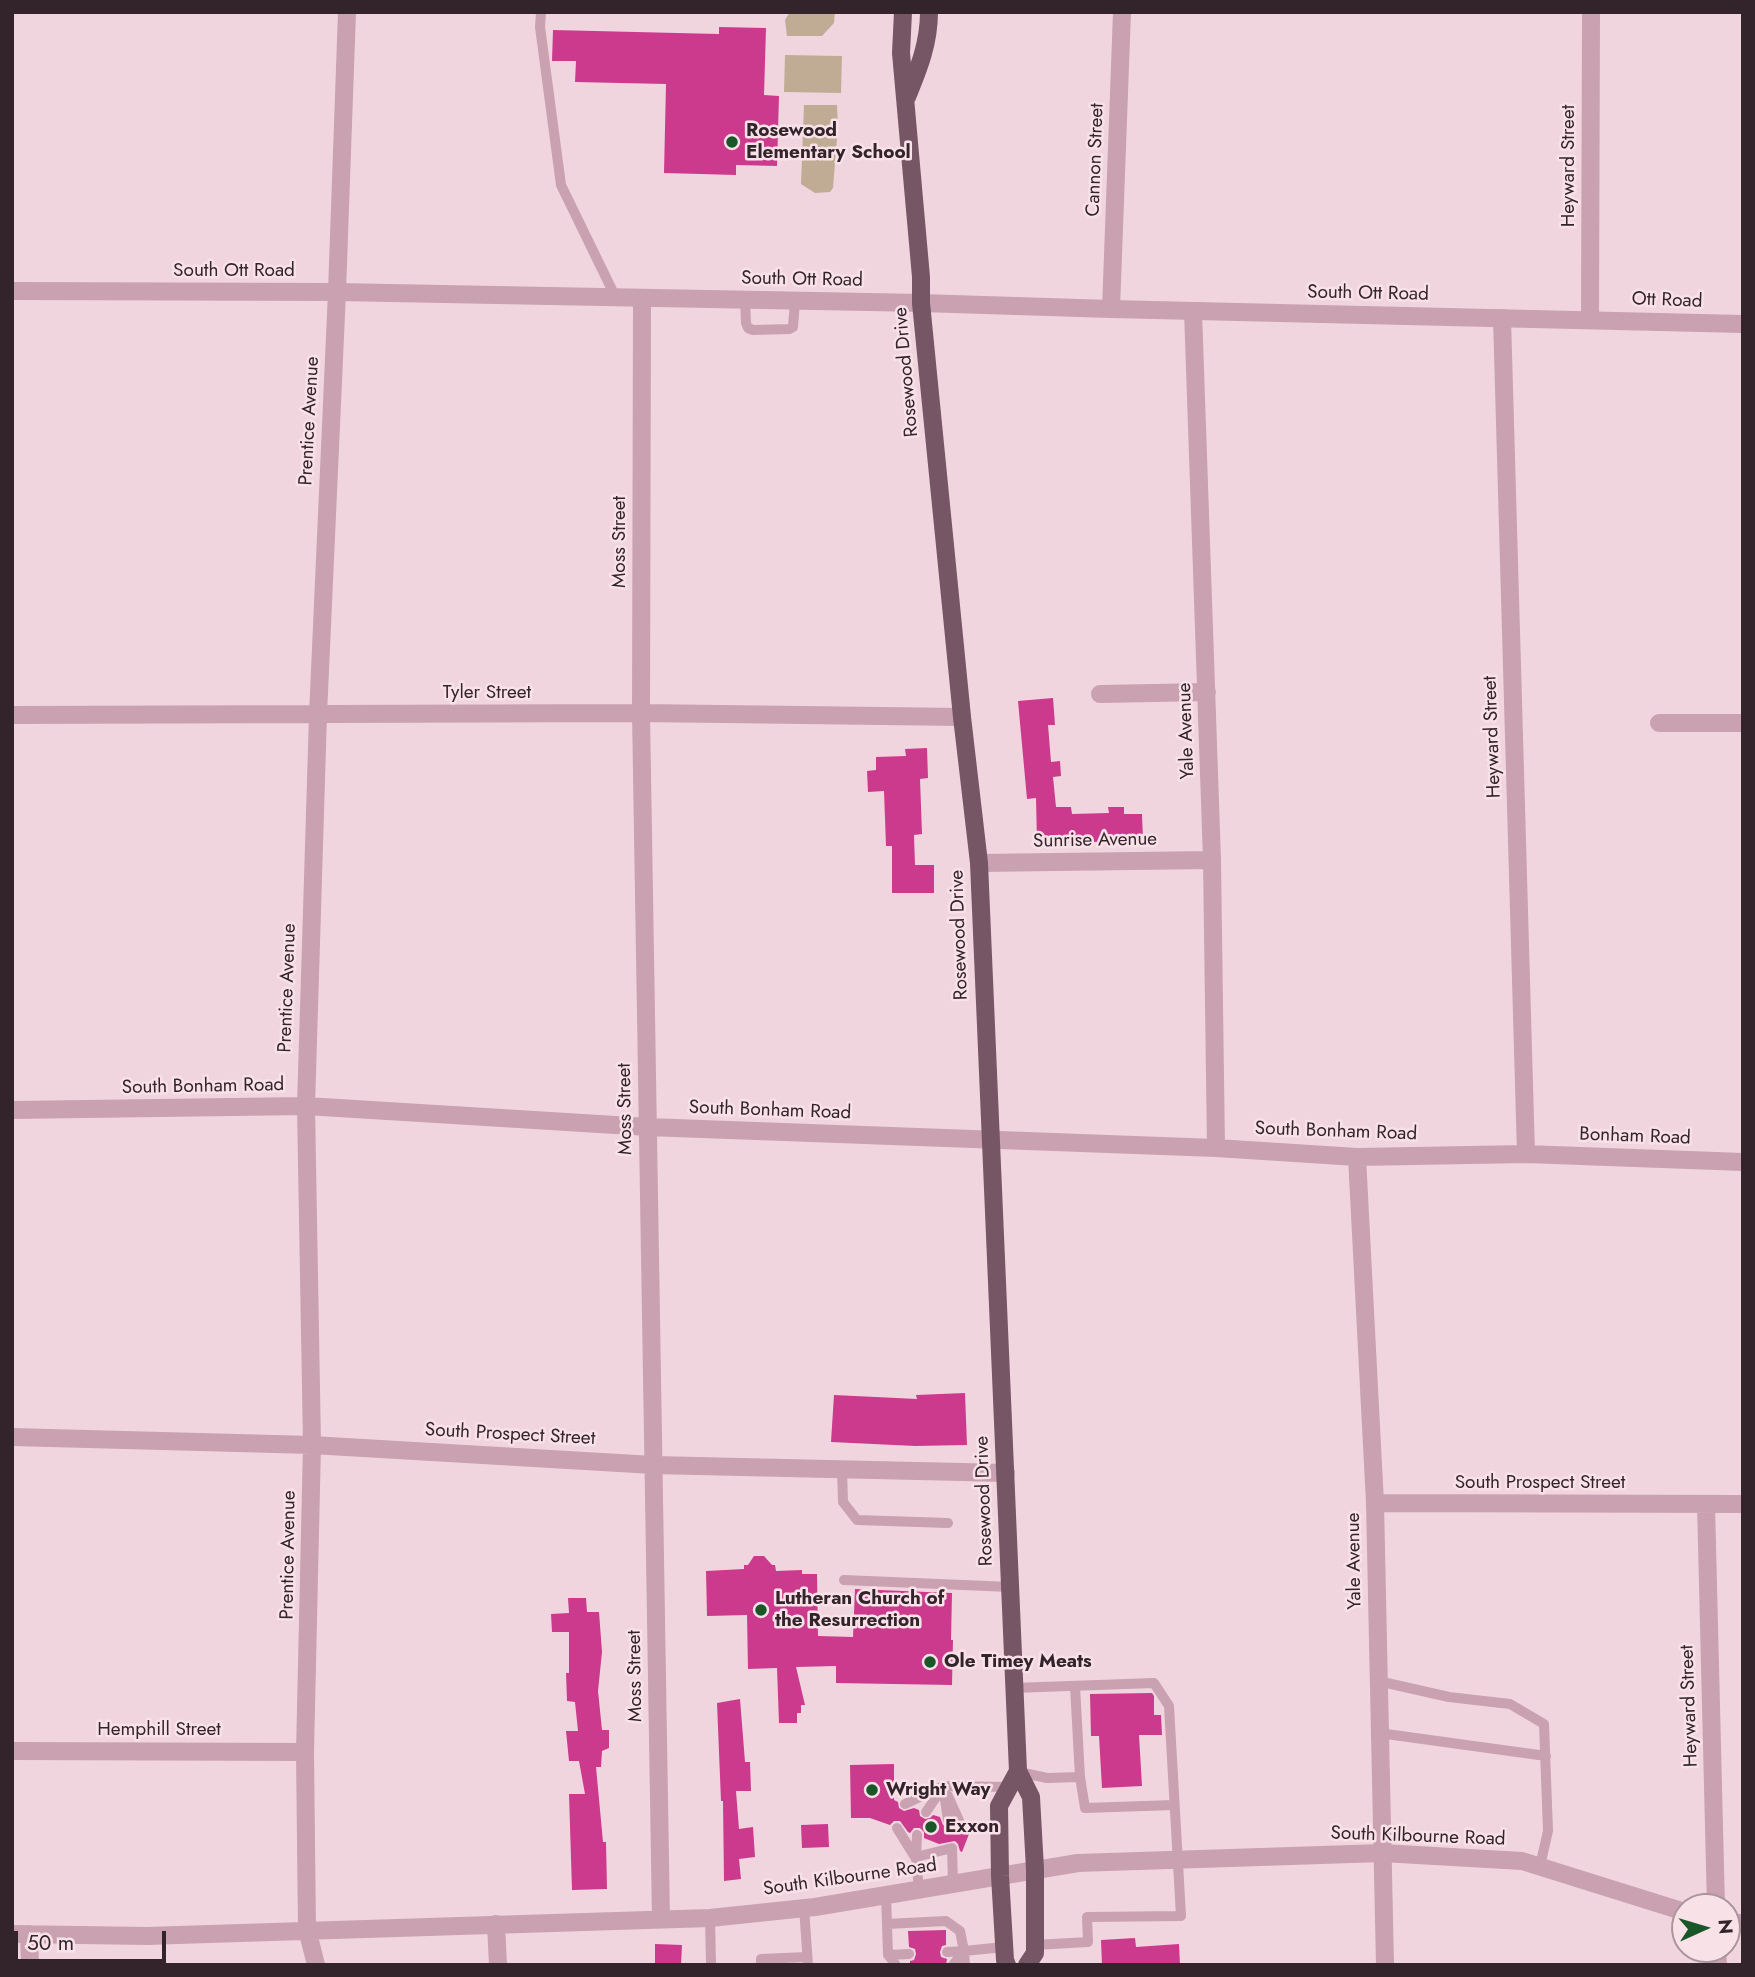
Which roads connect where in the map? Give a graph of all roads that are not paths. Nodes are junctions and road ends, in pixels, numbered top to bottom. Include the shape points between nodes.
1 (347, 12) edge
2 (541, 12) edge
3 (903, 12) edge
4 (929, 12) edge
5 (1122, 12) edge
6 (1591, 12) edge
7 (905, 100) junction
8 (12, 291) edge
9 (337, 292) junction
10 (616, 298) junction
11 (642, 298) junction
12 (745, 300) junction
13 (795, 301) junction
14 (921, 303) junction
15 (1111, 309) junction
16 (1193, 311) junction
17 (1502, 318) junction
18 (1590, 320) junction
19 (1743, 324) edge
20 (1206, 692) junction
21 (1100, 694) dead end
22 (641, 713) junction
23 (12, 715) edge
24 (318, 715) junction
25 (962, 717) junction
26 (1659, 723) dead end
27 (1743, 723) edge
28 (1212, 860) junction
29 (979, 863) junction
30 (306, 1106) junction
31 (12, 1110) edge
32 (648, 1127) junction
33 (990, 1141) junction
34 (1216, 1149) junction
35 (1526, 1154) junction
36 (1357, 1157) junction
37 (1743, 1162) edge
38 (12, 1437) edge
39 (312, 1445) junction
40 (653, 1465) junction
41 (842, 1469) junction
42 (1006, 1473) junction
43 (1375, 1503) junction
44 (1706, 1504) junction
45 (1743, 1504) edge
46 (948, 1523) dead end
47 (844, 1580) dead end
48 (1010, 1587) junction
49 (1378, 1681) junction
50 (1075, 1686) junction
51 (1013, 1688) junction
52 (1380, 1733) junction
53 (12, 1751) edge
54 (305, 1752) junction
55 (1546, 1756) junction
56 (1080, 1777) junction
57 (1014, 1779) junction
58 (943, 1786) junction
59 (905, 1804) dead end
60 (1174, 1805) junction
61 (926, 1812) dead end
62 (948, 1820) dead end
63 (961, 1825) dead end
64 (897, 1828) dead end
65 (917, 1835) dead end
66 (939, 1844) dead end
67 (1382, 1853) junction
68 (916, 1857) junction
69 (1178, 1860) junction
70 (1540, 1866) junction
71 (1035, 1869) junction
72 (1000, 1876) junction
73 (953, 1884) junction
74 (919, 1890) junction
75 (1716, 1893) edge
76 (886, 1895) junction
77 (804, 1908) junction
78 (1671, 1908) edge
79 (710, 1918) junction
80 (661, 1919) junction
81 (496, 1924) junction
82 (887, 1924) junction
83 (307, 1929) junction
84 (20, 1934) edge
85 (1035, 1945) junction
86 (964, 1951) junction
87 (947, 1952) dead end
88 (909, 1954) dead end
89 (888, 1955) junction
90 (1006, 1956) edge
91 (808, 1961) edge
92 (30, 1965) edge
93 (316, 1965) edge
94 (498, 1965) edge
95 (711, 1965) edge
96 (761, 1965) edge
97 (896, 1965) edge
98 (953, 1965) edge
99 (965, 1965) edge
100 (1027, 1965) edge
101 (1385, 1965) edge

1 - 9 street, Prentice Avenue
2 - 10 lane via 561,185
3 - 7 main road, Rosewood Drive
4 - 7 main road, Rosewood Drive via 922,60
5 - 15 street, Cannon Street
6 - 18 street, Heyward Street
7 - 14 main road, Rosewood Drive
8 - 9 street, South Ott Road
9 - 10 street, South Ott Road
9 - 24 street, Prentice Avenue
10 - 11 street, South Ott Road
11 - 12 street, South Ott Road
11 - 22 street, Moss Street
12 - 13 street, South Ott Road
12 - 13 lane via 746,323 753,330 789,330
13 - 14 street, South Ott Road
14 - 15 street, South Ott Road
14 - 25 main road, Rosewood Drive
15 - 16 street, South Ott Road
16 - 17 street, South Ott Road
16 - 20 street, Yale Avenue
17 - 18 street, South Ott Road
17 - 35 street, Heyward Street
18 - 19 street, Ott Road
20 - 21 street
20 - 28 street, Yale Avenue
22 - 24 street, Tyler Street
22 - 25 street, Tyler Street
22 - 32 street, Moss Street
23 - 24 street, Tyler Street
24 - 30 street, Prentice Avenue
25 - 29 main road, Rosewood Drive
26 - 27 street
28 - 29 street, Sunrise Avenue
28 - 34 street, Yale Avenue
29 - 33 main road, Rosewood Drive
30 - 31 street, South Bonham Road
30 - 32 street, South Bonham Road
30 - 39 street, Prentice Avenue
32 - 33 street, South Bonham Road
32 - 40 street, Moss Street
33 - 34 street, South Bonham Road
33 - 42 main road, Rosewood Drive
34 - 36 street, South Bonham Road
35 - 36 street, South Bonham Road
35 - 37 street, Bonham Road
36 - 43 street, Yale Avenue
38 - 39 street, South Prospect Street
39 - 40 street, South Prospect Street
39 - 54 street, Prentice Avenue
40 - 41 street, South Prospect Street
40 - 80 street, Moss Street
41 - 42 street, South Prospect Street
41 - 46 lane via 843,1502 857,1520
42 - 48 main road, Rosewood Drive
43 - 44 street, South Prospect Street
43 - 49 street, Yale Avenue
44 - 45 street, South Prospect Street
44 - 75 street, Heyward Street
47 - 48 lane
48 - 51 main road, Rosewood Drive
49 - 52 street, Yale Avenue
49 - 55 lane via 1449,1697 1510,1704 1544,1724
50 - 51 lane
50 - 56 lane
50 - 60 lane via 1154,1683 1169,1706
51 - 57 main road, Rosewood Drive
52 - 55 lane
52 - 67 street, Yale Avenue
53 - 54 street, Hemphill Street
54 - 83 street, Prentice Avenue
55 - 70 lane via 1548,1831
56 - 57 lane
56 - 60 lane via 1085,1808
57 - 58 lane
57 - 71 main road, Rosewood Drive via 1031,1797
57 - 72 main road, Rosewood Drive via 999,1806
58 - 59 lane
58 - 61 lane
58 - 62 lane
58 - 63 lane
60 - 69 lane
64 - 68 lane
65 - 68 lane
66 - 68 lane
67 - 69 street, South Kilbourne Road
67 - 70 street, South Kilbourne Road via 1522,1861
67 - 101 street, Yale Avenue
68 - 73 lane via 952,1848
68 - 74 lane
69 - 71 street, South Kilbourne Road
69 - 85 lane via 1181,1916 1087,1917 1088,1942
70 - 78 street, South Kilbourne Road
71 - 72 street, South Kilbourne Road
71 - 85 main road, Rosewood Drive
72 - 73 street, South Kilbourne Road
72 - 90 main road, Rosewood Drive
73 - 74 street, South Kilbourne Road
74 - 76 street, South Kilbourne Road
76 - 77 street, South Kilbourne Road
76 - 82 lane
77 - 79 street, South Kilbourne Road
77 - 91 lane
79 - 80 street, South Kilbourne Road
79 - 95 lane
80 - 81 street, South Kilbourne Road
81 - 83 street, South Kilbourne Road
81 - 94 street
82 - 86 lane via 946,1921 960,1931
82 - 89 lane
83 - 84 street, South Kilbourne Road via 147,1936
83 - 93 street, Prentice Avenue
84 - 92 street
85 - 100 main road, Rosewood Drive
86 - 87 lane
86 - 90 lane
86 - 98 lane
86 - 99 lane
88 - 89 lane
89 - 97 lane
91 - 96 lane via 761,1959

